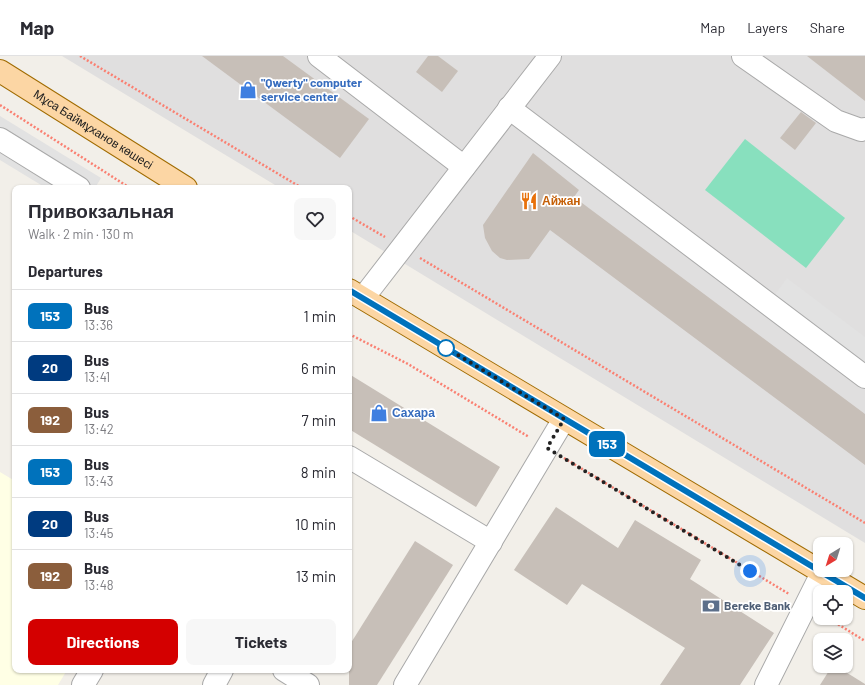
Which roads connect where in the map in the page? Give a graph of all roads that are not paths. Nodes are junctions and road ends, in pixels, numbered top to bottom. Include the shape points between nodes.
1 (319, 56) edge
2 (743, 56) edge
3 (546, 57) edge
4 (0, 71) edge
5 (509, 108) junction
6 (865, 129) edge
7 (0, 139) edge
8 (464, 167) junction
9 (74, 185) edge
10 (181, 185) edge
11 (356, 294) edge
12 (865, 377) edge
13 (564, 419) junction
14 (352, 459) edge
15 (490, 542) junction
16 (813, 568) edge
17 (820, 577) edge
18 (829, 577) edge
19 (865, 598) edge
20 (90, 673) edge
21 (220, 673) edge
22 (82, 685) edge
23 (214, 685) edge
24 (405, 685) edge
25 (766, 685) edge

1 - 8 street
2 - 6 street via 836,121 861,130
3 - 5 street
4 - 10 main road, Мұса Баймұханов көшесі
5 - 8 street
5 - 12 street
7 - 9 street
8 - 11 street via 402,248
11 - 13 main road
13 - 15 street
13 - 16 main road
14 - 15 street
15 - 24 street
17 - 25 street
18 - 19 main road
20 - 22 street
21 - 23 street

